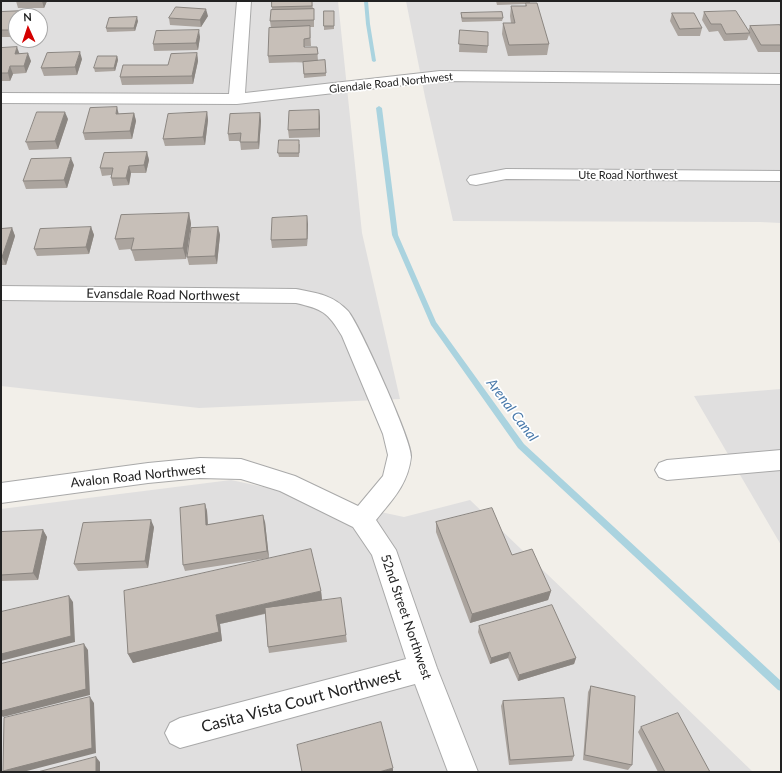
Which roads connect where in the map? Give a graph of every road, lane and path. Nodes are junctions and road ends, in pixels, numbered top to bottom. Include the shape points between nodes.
1 (244, 1) edge
2 (781, 79) edge
3 (237, 99) junction
4 (2, 100) edge
5 (781, 176) edge
6 (476, 180) dead end
7 (1, 293) edge
8 (781, 460) edge
9 (667, 470) dead end
10 (1, 493) edge
11 (362, 519) junction
12 (423, 668) junction
13 (180, 733) dead end
14 (463, 772) edge

1 - 3 street
2 - 3 street, Glendale Road Northwest via 440,76
3 - 4 street, Glendale Road Northwest
5 - 6 street, Ute Road Northwest via 506,174
7 - 11 street, Evansdale Road Northwest via 296,296 324,302 341,317 352,336 394,434 400,455 394,480
8 - 9 street
10 - 11 street, Avalon Road Northwest via 148,472 200,468 241,469 287,483
11 - 12 street, 52nd Street Northwest via 383,550
12 - 13 street, Casita Vista Court Northwest
12 - 14 street, 52nd Street Northwest

